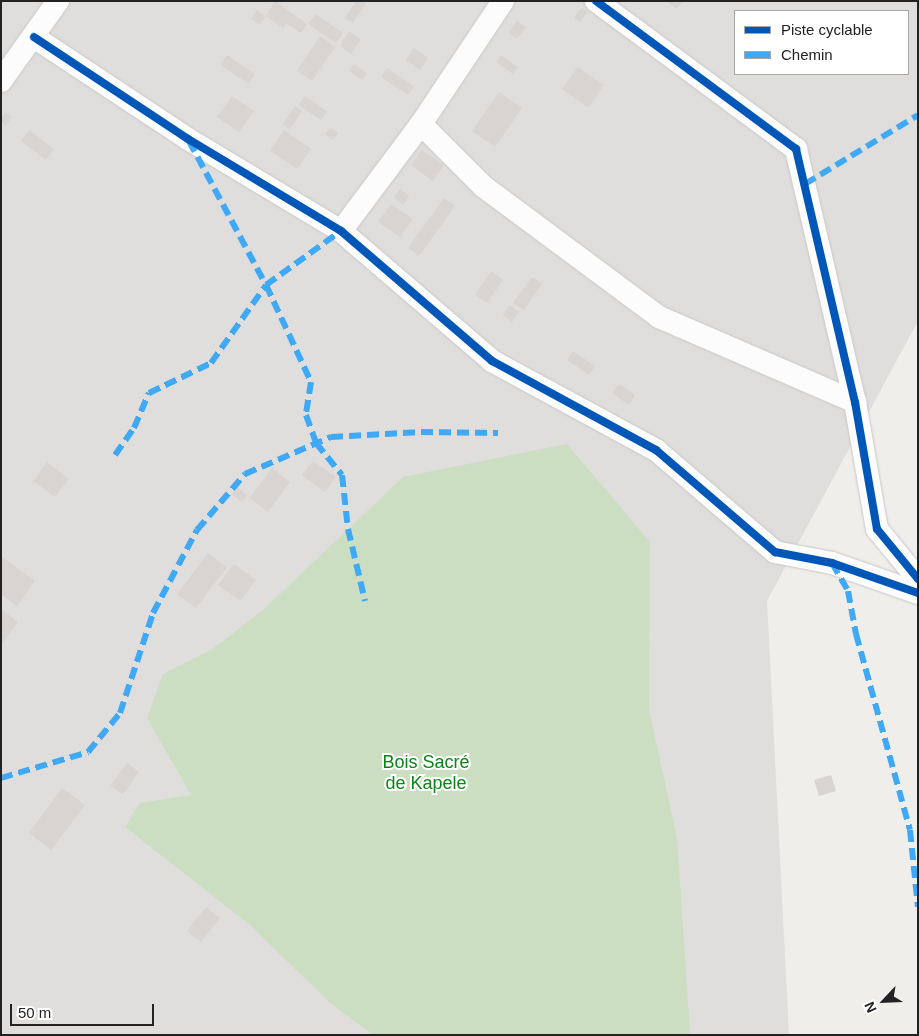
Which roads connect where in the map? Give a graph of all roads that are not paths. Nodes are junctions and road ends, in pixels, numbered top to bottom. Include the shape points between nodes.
1 (58, 1) edge
2 (503, 1) edge
3 (596, 1) edge
4 (34, 37) junction
5 (1, 81) edge
6 (421, 124) junction
7 (341, 231) junction
8 (855, 402) junction
9 (918, 579) edge
10 (918, 593) edge

1 - 4 street
2 - 6 street
3 - 8 street via 796,149
4 - 5 street
4 - 7 street via 188,139
6 - 7 street
6 - 8 street via 484,187 659,317
7 - 10 street via 492,361 656,450 776,552 832,564
8 - 9 street via 877,529

